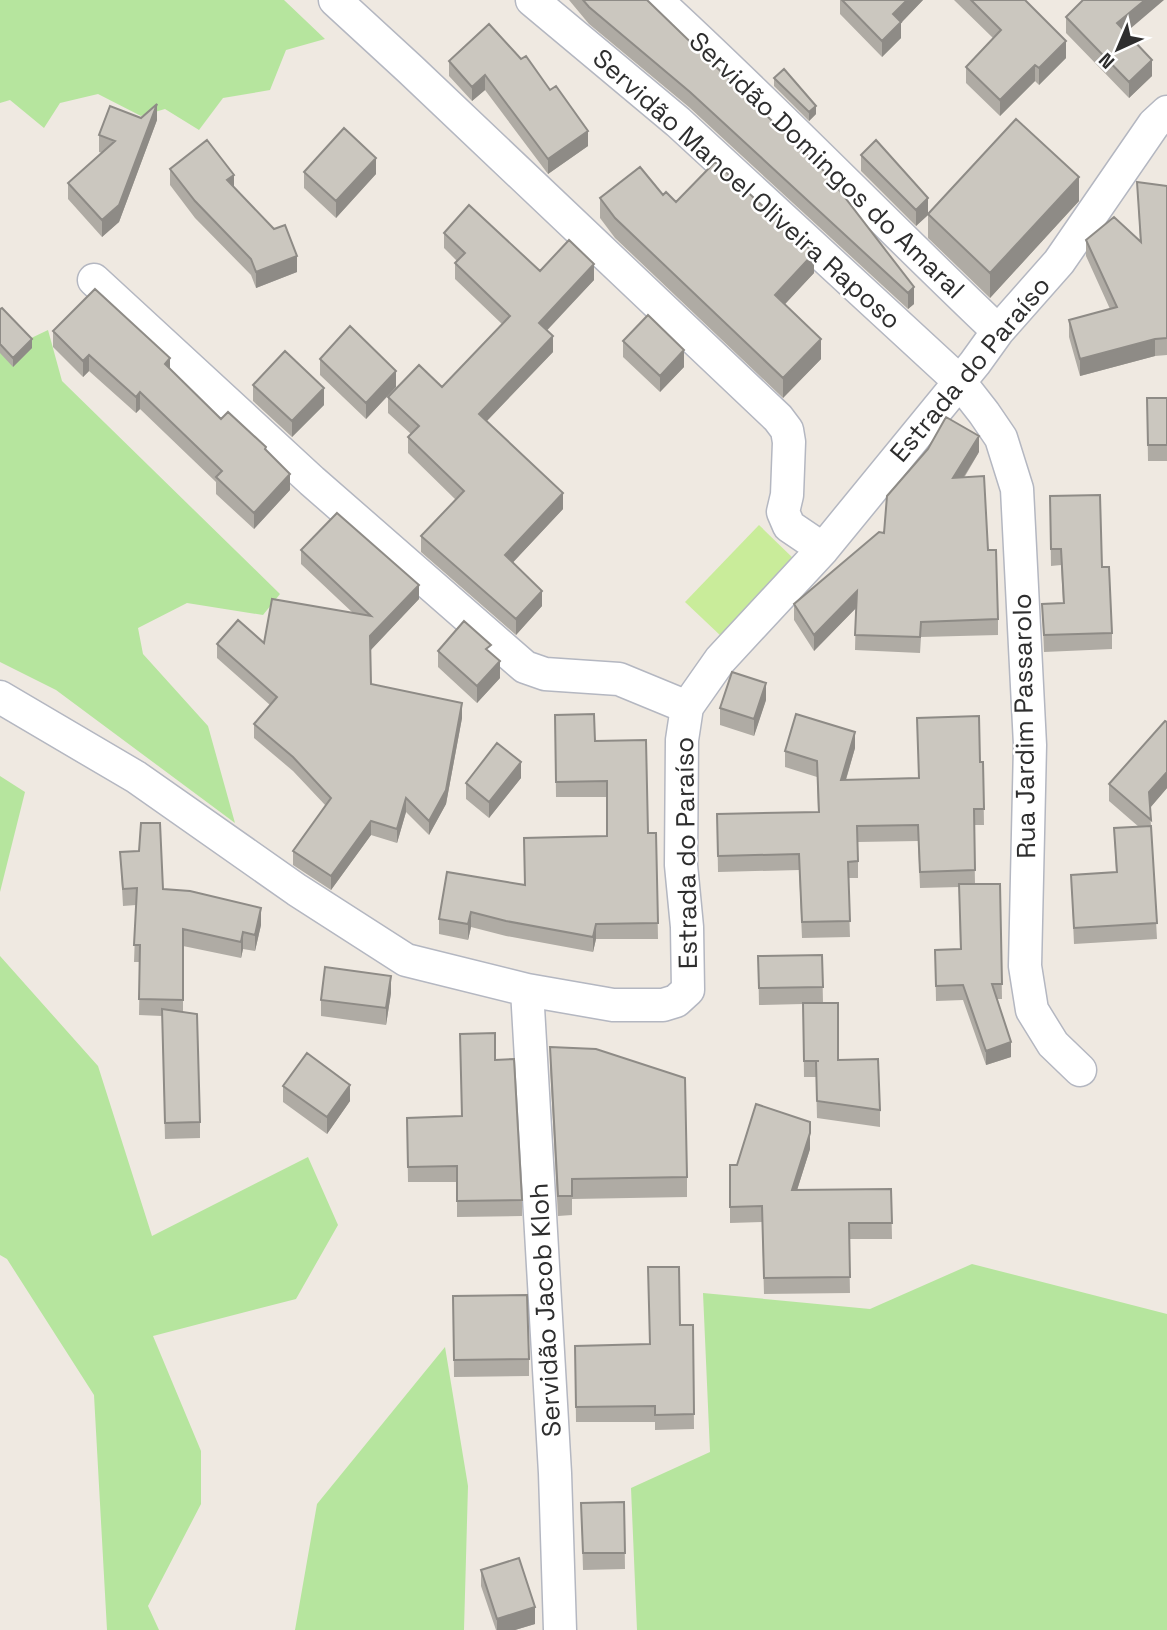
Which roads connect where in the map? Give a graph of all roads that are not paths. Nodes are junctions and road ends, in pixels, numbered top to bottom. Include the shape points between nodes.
1 (335, 0) edge
2 (533, 0) edge
3 (656, 0) edge
4 (1167, 112) edge
5 (94, 280) dead end
6 (998, 331) junction
7 (959, 381) junction
8 (823, 549) junction
9 (0, 697) edge
10 (687, 707) junction
11 (527, 990) junction
12 (1080, 1070) dead end
13 (560, 1630) edge

1 - 8 street via 778,418 787,429 789,442 783,512 789,526
2 - 7 street, Servidão Manoel Oliveira Raposo via 678,122
3 - 6 street, Servidão Domingos do Amaral
4 - 6 street, Estrada do Paraíso via 1059,262
5 - 10 street via 312,481 525,667 545,674 619,679
6 - 7 street, Estrada do Paraíso
7 - 8 street, Estrada do Paraíso
7 - 12 street, Rua Jardim Passarolo via 1000,438 1017,489 1030,745 1025,966 1032,1010 1053,1044
8 - 10 street, Estrada do Paraíso via 720,660
9 - 11 street, Estrada do Paraíso via 136,777 406,960
10 - 11 street, Estrada do Paraíso via 682,740 681,865 688,990 663,1005 613,1005
11 - 13 street, Servidão Jacob Kloh

